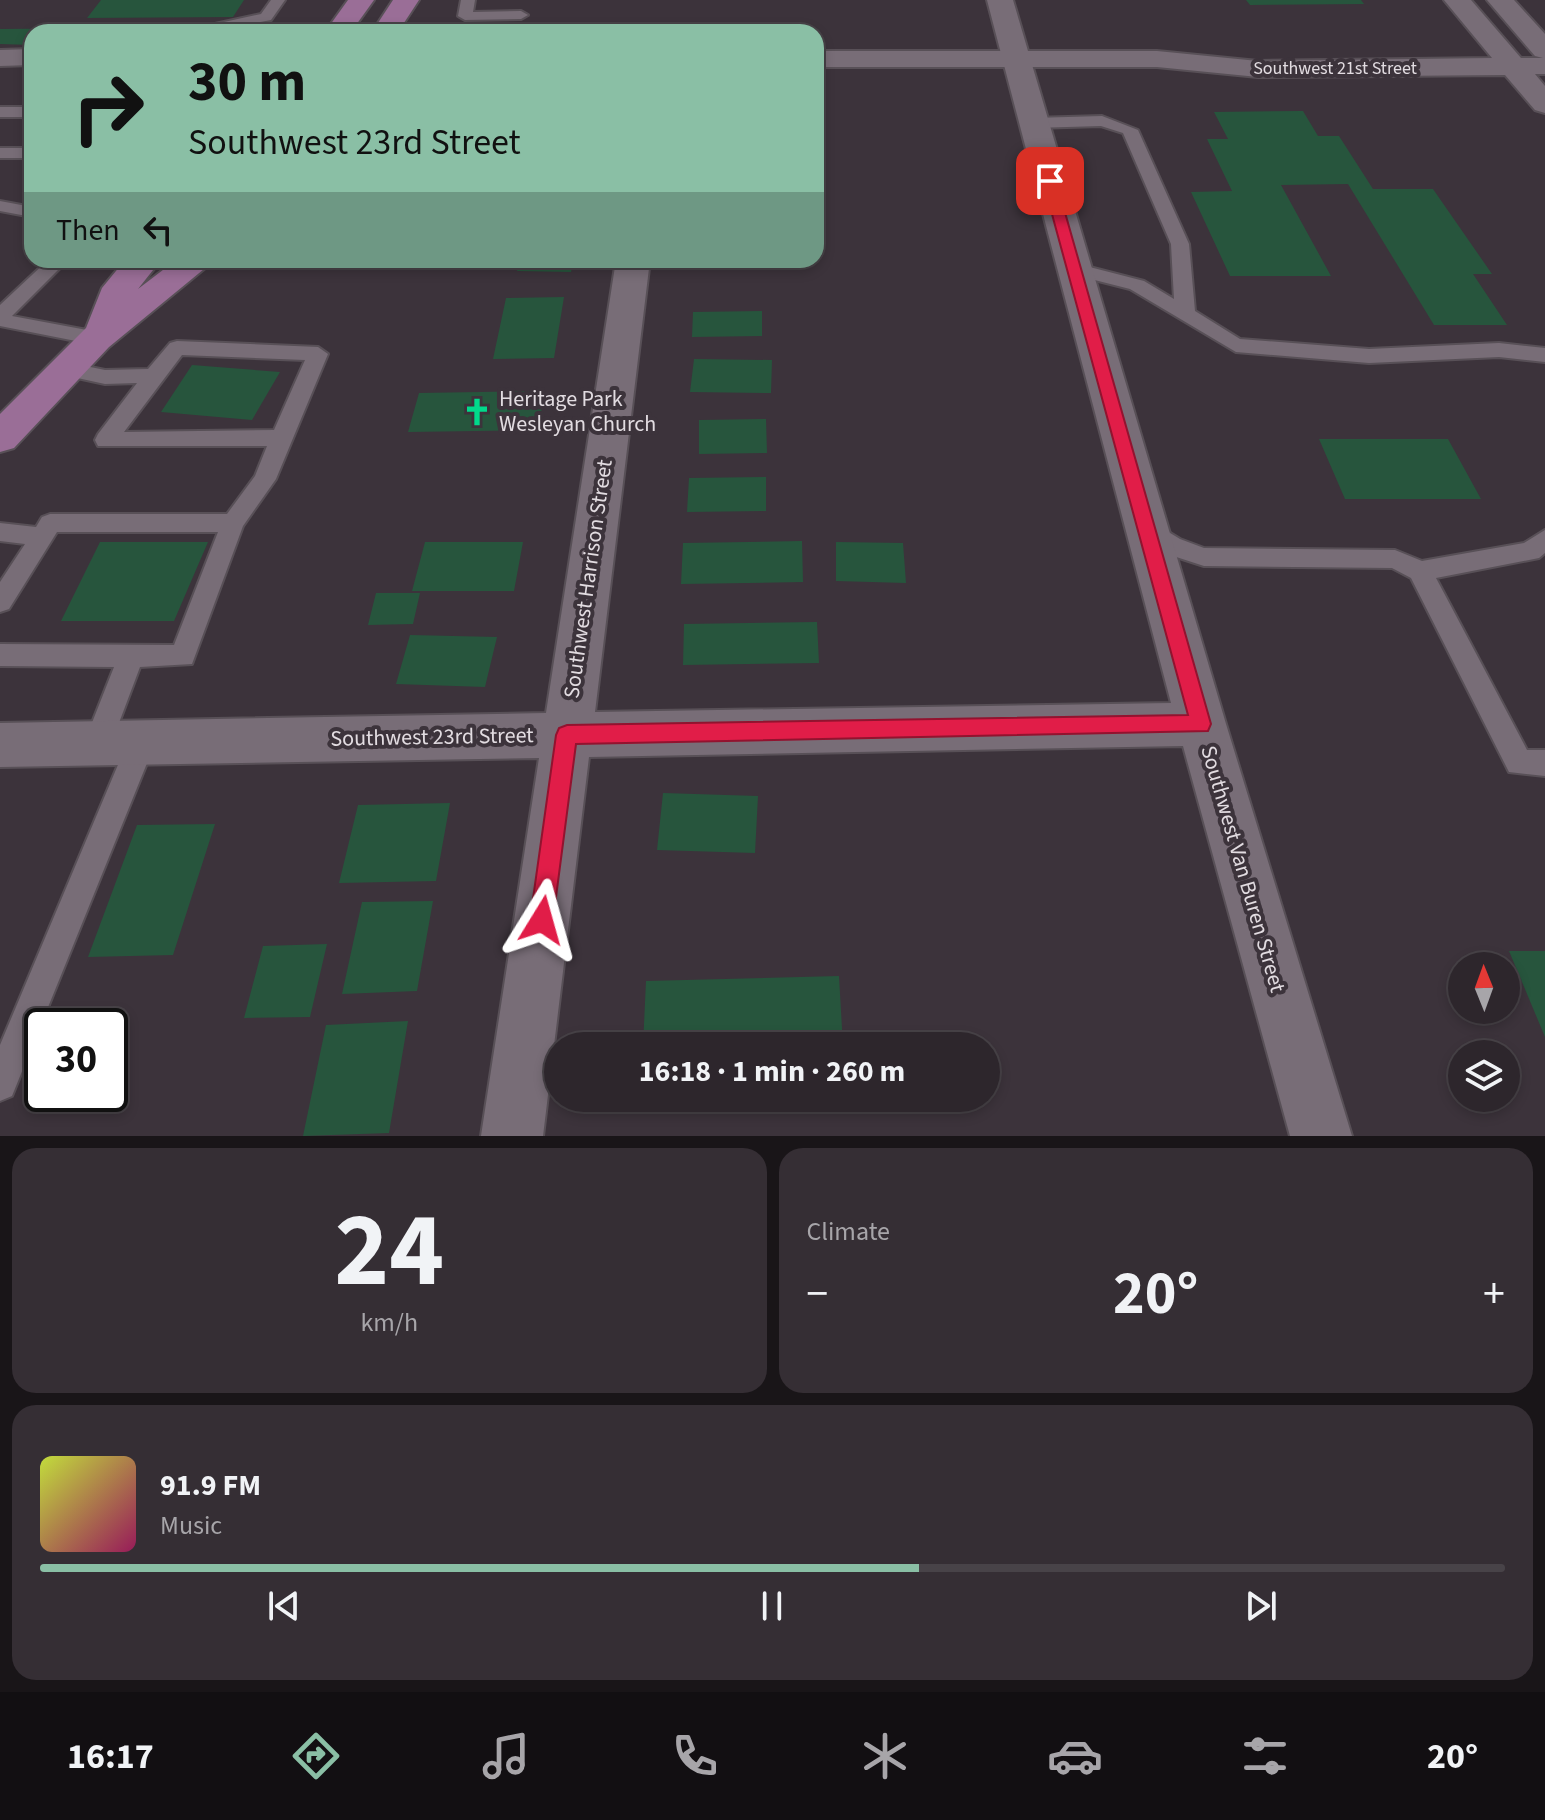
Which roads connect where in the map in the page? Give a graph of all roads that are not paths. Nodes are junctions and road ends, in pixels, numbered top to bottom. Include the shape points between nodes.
1 (278, 0) edge
2 (361, 0) edge
3 (406, 0) edge
4 (468, 0) edge
5 (1000, 0) edge
6 (1457, 0) edge
7 (1500, 0) edge
8 (521, 15) dead end
9 (228, 24) edge
10 (344, 24) edge
11 (390, 24) edge
12 (1493, 44) junction
13 (1543, 51) edge
14 (24, 57) edge
15 (0, 58) edge
16 (824, 59) edge
17 (1016, 59) junction
18 (1157, 59) junction
19 (1513, 67) junction
20 (0, 77) edge
21 (24, 77) edge
22 (1545, 104) edge
23 (0, 112) edge
24 (24, 112) edge
25 (1033, 123) junction
26 (0, 153) edge
27 (24, 153) edge
28 (24, 156) edge
29 (0, 175) edge
30 (0, 206) edge
31 (24, 210) edge
32 (51, 268) edge
33 (137, 268) edge
34 (188, 268) edge
35 (632, 268) edge
36 (1074, 269) junction
37 (1185, 314) junction
38 (0, 318) edge
39 (96, 338) junction
40 (1545, 355) edge
41 (66, 369) junction
42 (154, 376) junction
43 (0, 438) edge
44 (281, 438) junction
45 (233, 523) junction
46 (1146, 527) junction
47 (0, 532) edge
48 (42, 537) junction
49 (1545, 539) edge
50 (1420, 571) junction
51 (0, 602) edge
52 (0, 655) edge
53 (131, 656) junction
54 (1201, 724) junction
55 (567, 735) junction
56 (120, 742) junction
57 (0, 745) edge
58 (1545, 763) edge
59 (0, 1084) edge
60 (512, 1136) edge
61 (1321, 1136) edge

1 - 9 lane via 266,17
2 - 10 main road
3 - 11 main road
4 - 8 lane via 465,16
5 - 17 street, Southwest Van Buren Street
6 - 12 street
7 - 13 street
12 - 13 street, Southwest 21st Street
12 - 18 street, Southwest 21st Street via 1223,49
12 - 19 street
13 - 19 street, Southwest 21st Street
14 - 15 street
16 - 17 street, Southwest 21st Street
17 - 18 street, Southwest 21st Street
17 - 25 street, Southwest Van Buren Street
18 - 19 street, Southwest 21st Street via 1258,69
19 - 22 street
20 - 21 street
23 - 24 lane
25 - 36 street, Southwest Van Buren Street
25 - 37 lane via 1102,121 1130,130 1180,244
26 - 27 lane
28 - 29 lane
30 - 31 lane
32 - 38 lane
33 - 39 main road via 119,288
34 - 39 main road
35 - 55 street, Southwest Harrison Street
36 - 37 lane via 1137,285
36 - 46 street, Southwest Van Buren Street
37 - 40 lane via 1236,345 1369,356 1499,350
38 - 39 lane
39 - 41 main road
41 - 42 lane via 105,377
41 - 43 main road
42 - 44 lane via 106,440
42 - 44 lane via 177,348 318,354
44 - 45 lane via 265,479
45 - 48 lane via 50,523
45 - 53 lane via 183,656
46 - 50 lane via 1172,546 1204,557 1395,559
46 - 54 street, Southwest Van Buren Street
47 - 48 lane
48 - 51 lane
49 - 50 lane via 1531,551
50 - 58 lane via 1519,763
52 - 53 lane
53 - 56 lane
54 - 55 street, Southwest 23rd Street
54 - 61 street, Southwest Van Buren Street
55 - 56 street, Southwest 23rd Street
55 - 60 street, Southwest Harrison Street
56 - 57 street, Southwest 23rd Street
56 - 59 lane

